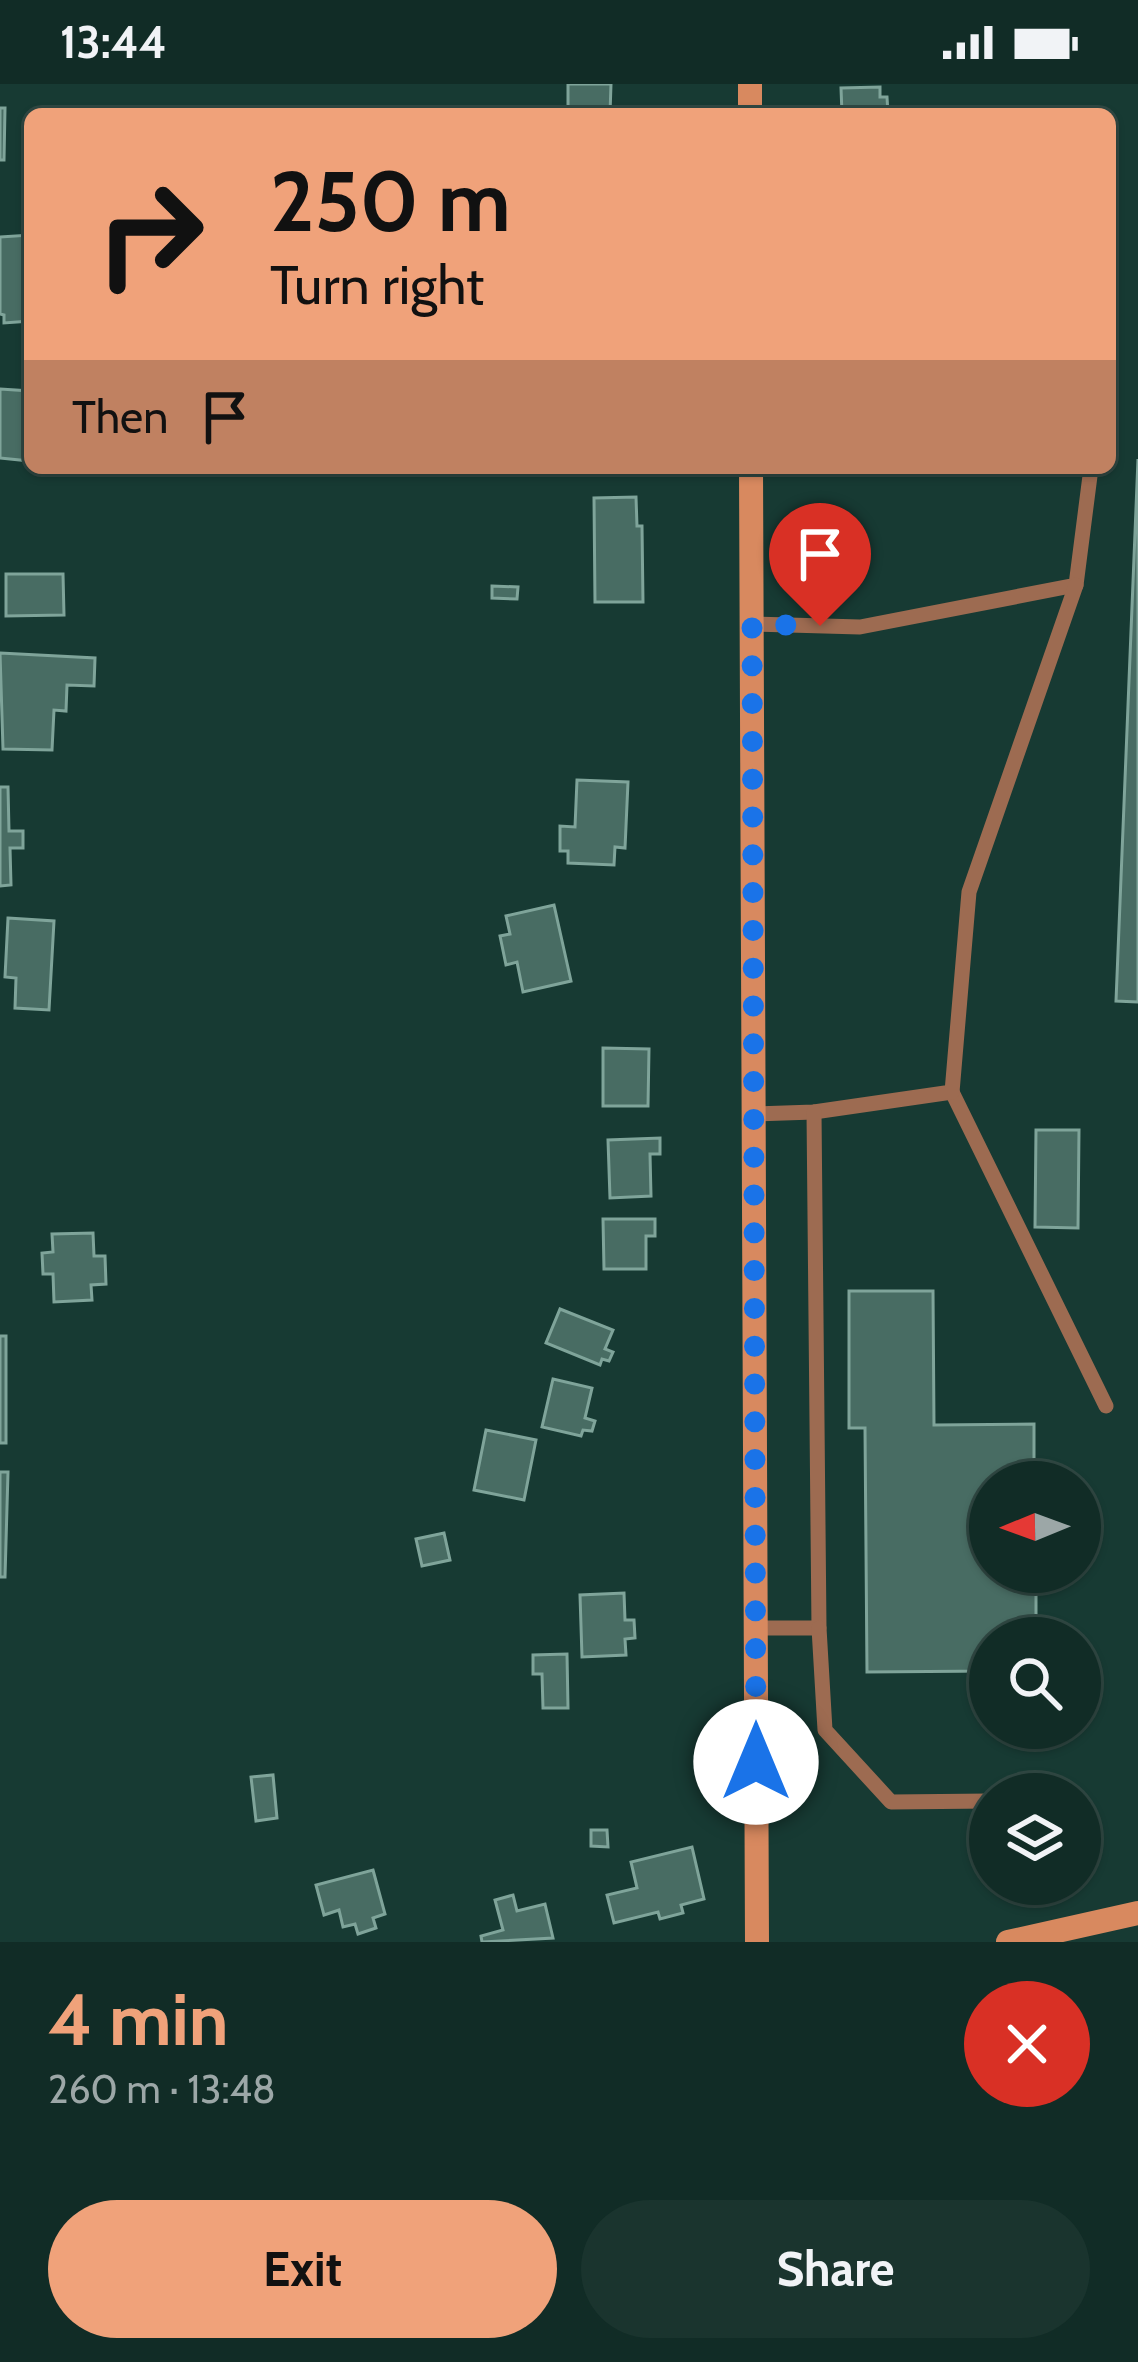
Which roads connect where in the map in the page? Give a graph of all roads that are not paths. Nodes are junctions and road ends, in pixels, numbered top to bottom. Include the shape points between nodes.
1 (751, 474) edge
2 (1090, 474) edge
3 (1076, 585) junction
4 (752, 624) junction
5 (952, 1092) junction
6 (814, 1112) junction
7 (754, 1114) junction
8 (1106, 1406) dead end
9 (756, 1628) junction
10 (819, 1628) junction
11 (969, 1801) edge
12 (1138, 1912) edge
13 (757, 1942) edge
14 (1008, 1942) edge

1 - 4 street
2 - 3 lane
3 - 4 lane via 860,627
3 - 5 lane via 969,892
4 - 7 street
5 - 6 lane
5 - 8 lane
6 - 7 lane
6 - 10 lane
7 - 9 street
9 - 10 lane
9 - 13 street
10 - 11 lane via 825,1730 891,1802
12 - 14 street

